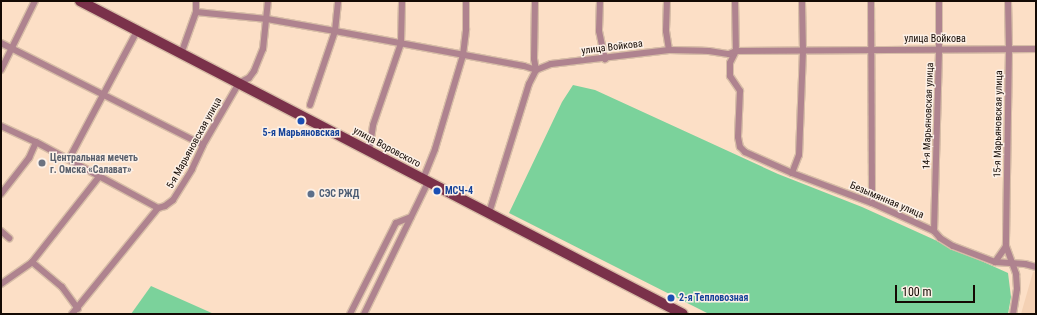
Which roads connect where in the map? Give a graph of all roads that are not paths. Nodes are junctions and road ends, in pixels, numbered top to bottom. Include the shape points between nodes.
1 (36, 1) edge
2 (80, 1) edge
3 (196, 1) edge
4 (268, 1) edge
5 (338, 1) edge
6 (402, 1) edge
7 (466, 1) edge
8 (535, 1) edge
9 (600, 1) edge
10 (667, 1) edge
11 (735, 1) edge
12 (802, 1) edge
13 (871, 1) edge
14 (939, 1) edge
15 (1008, 1) edge
16 (196, 12) junction
17 (267, 19) junction
18 (137, 31) junction
19 (335, 31) junction
20 (1, 42) edge
21 (402, 43) junction
22 (12, 48) junction
23 (939, 49) junction
24 (1009, 49) junction
25 (1036, 49) edge
26 (669, 50) junction
27 (803, 50) junction
28 (872, 50) junction
29 (736, 51) junction
30 (181, 54) junction
31 (463, 54) junction
32 (724, 54) junction
33 (605, 59) junction
34 (730, 63) junction
35 (1, 70) edge
36 (536, 70) junction
37 (239, 83) junction
38 (103, 96) junction
39 (310, 105) dead end
40 (1, 126) edge
41 (36, 142) junction
42 (203, 145) junction
43 (369, 151) junction
44 (69, 160) junction
45 (792, 173) junction
46 (99, 177) junction
47 (426, 180) junction
48 (1, 194) edge
49 (872, 204) junction
50 (158, 208) junction
51 (489, 213) junction
52 (411, 217) junction
53 (1, 231) edge
54 (934, 231) junction
55 (9, 238) dead end
56 (1006, 246) junction
57 (32, 262) junction
58 (996, 262) junction
59 (1012, 263) junction
60 (1036, 267) edge
61 (1, 284) edge
62 (78, 309) junction
63 (72, 314) edge
64 (350, 314) edge
65 (364, 314) edge
66 (683, 314) edge
67 (1013, 314) edge

1 - 22 street
2 - 18 main road, улица Воровского
3 - 16 street
4 - 17 street, 5-я Марьяновская улица
5 - 19 street
6 - 21 street
7 - 31 street
8 - 36 street
9 - 33 street via 599,31
10 - 26 street via 666,31
11 - 29 street
12 - 27 street
13 - 28 street
14 - 23 street, 14-я Марьяновская улица
15 - 24 street, 15-я Марьяновская улица
16 - 17 street
16 - 30 street
17 - 19 street
17 - 37 street, 5-я Марьяновская улица via 263,49 254,71 249,78
18 - 30 main road, улица Воровского
18 - 38 street
19 - 21 street
19 - 39 street
20 - 22 street
21 - 31 street
21 - 43 street via 373,125
22 - 35 street
22 - 38 street
23 - 24 street, улица Войкова
23 - 28 street, улица Войкова
23 - 54 street, 14-я Марьяновская улица
24 - 25 street, улица Войкова
24 - 56 street, 15-я Марьяновская улица
26 - 32 street, улица Войкова
26 - 33 street, улица Войкова
27 - 28 street, улица Войкова
27 - 29 street, улица Войкова
27 - 45 street via 799,155
28 - 49 street
29 - 32 street, улица Войкова
29 - 34 street
30 - 37 main road, улица Воровского
31 - 36 street
31 - 47 street
32 - 34 street
33 - 36 street, улица Войкова via 550,64
34 - 45 street, Безымянная улица via 730,76 740,91 740,147 745,152
36 - 51 street via 529,84
37 - 42 street, 5-я Марьяновская улица
37 - 43 main road, улица Воровского
38 - 42 street
38 - 44 street
40 - 41 street
41 - 44 street
41 - 48 street via 29,158
42 - 50 street, 5-я Марьяновская улица via 173,200
43 - 47 main road, улица Воровского
44 - 46 street
45 - 49 street, Безымянная улица
46 - 50 street
46 - 57 street
47 - 51 main road, улица Воровского
47 - 52 street
49 - 54 street, Безымянная улица
50 - 62 street, 5-я Марьяновская улица
51 - 66 main road, улица Воровского
52 - 64 street via 396,223
52 - 65 street
53 - 55 street
54 - 58 street, Безымянная улица via 953,246
56 - 58 street
56 - 59 street, 15-я Марьяновская улица
57 - 61 street
57 - 62 street via 62,287
58 - 59 street, Безымянная улица
59 - 60 street, Безымянная улица
59 - 67 street, 15-я Марьяновская улица via 1017,289
62 - 63 street, 5-я Марьяновская улица

